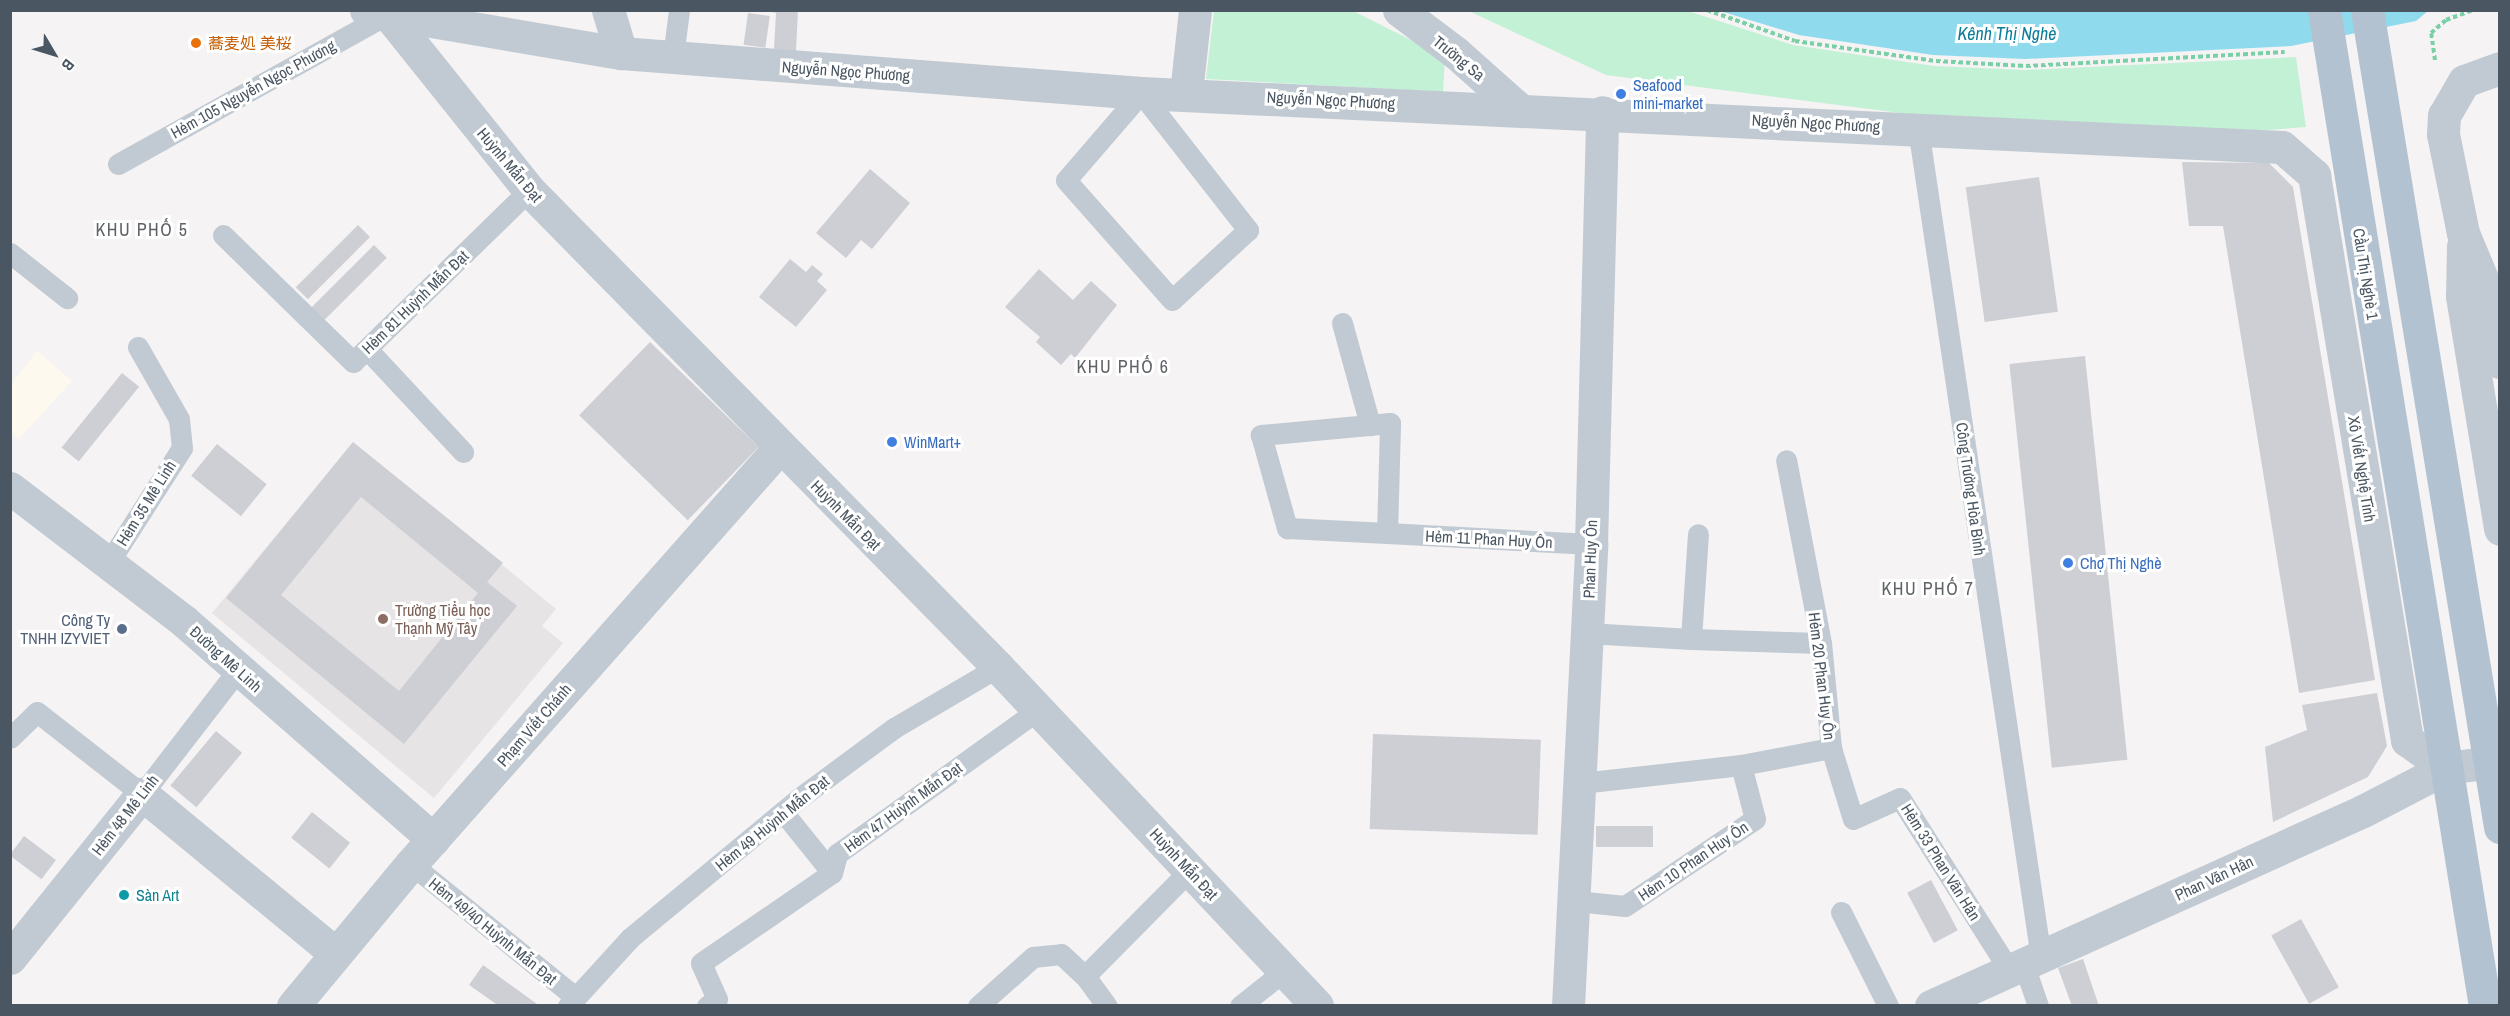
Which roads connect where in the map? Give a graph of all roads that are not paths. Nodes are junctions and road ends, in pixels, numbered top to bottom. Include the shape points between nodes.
1 (608, 10) edge
2 (679, 10) edge
3 (1195, 10) edge
4 (1399, 10) edge
5 (2324, 10) edge
6 (2367, 10) edge
7 (377, 12) edge
8 (621, 53) junction
9 (673, 57) junction
10 (2499, 68) edge
11 (1141, 93) junction
12 (1186, 93) junction
13 (1518, 108) junction
14 (1602, 112) junction
15 (1918, 128) junction
16 (2295, 158) joint
17 (118, 164) dead end
18 (529, 190) junction
19 (2463, 233) junction
20 (223, 235) dead end
21 (10, 253) edge
22 (67, 298) dead end
23 (1342, 323) dead end
24 (138, 347) dead end
25 (367, 349) junction
26 (2499, 362) edge
27 (1370, 425) junction
28 (779, 448) junction
29 (463, 452) dead end
30 (1786, 460) dead end
31 (10, 488) edge
32 (2499, 530) edge
33 (1388, 533) junction
34 (1698, 534) dead end
35 (1591, 544) junction
36 (109, 562) junction
37 (1587, 633) junction
38 (1691, 639) junction
39 (1821, 643) junction
40 (998, 667) junction
41 (238, 670) junction
42 (1038, 710) junction
43 (10, 738) edge
44 (1831, 748) junction
45 (2494, 762) edge
46 (1741, 765) junction
47 (2446, 768) junction
48 (1581, 783) junction
49 (142, 794) junction
50 (783, 812) junction
51 (2499, 827) edge
52 (434, 839) junction
53 (411, 864) junction
54 (1190, 870) junction
55 (832, 873) junction
56 (1575, 901) junction
57 (1841, 912) dead end
58 (334, 953) junction
59 (10, 958) edge
60 (2025, 965) junction
61 (1284, 971) junction
62 (1085, 976) junction
63 (571, 1001) edge
64 (293, 1005) edge
65 (707, 1005) edge
66 (978, 1005) edge
67 (1107, 1005) edge
68 (1240, 1005) edge
69 (1317, 1005) edge
70 (1568, 1005) edge
71 (1888, 1005) edge
72 (1931, 1005) edge
73 (2038, 1005) edge
74 (2485, 1005) edge

1 - 8 street
2 - 9 lane
3 - 12 street
4 - 13 street, Trường Sa via 1456,53
5 - 47 main road, Cầu Thị Nghè 1
6 - 45 main road via 2449,531
7 - 8 street, Nguyễn Ngọc Phương
7 - 17 lane, Hẻm 105 Nguyễn Ngọc Phương
7 - 18 street, Huỳnh Mẫn Đạt
8 - 9 street, Nguyễn Ngọc Phương
9 - 11 street, Nguyễn Ngọc Phương
10 - 19 street via 2464,81 2444,115 2443,134
11 - 11 lane via 1248,230 1172,300 1066,180
11 - 12 street, Nguyễn Ngọc Phương
12 - 13 street, Nguyễn Ngọc Phương
13 - 14 street, Nguyễn Ngọc Phương
14 - 15 street, Nguyễn Ngọc Phương
14 - 35 street, Phan Huy Ôn
15 - 16 street, Nguyễn Ngọc Phương via 2282,147
15 - 60 lane, Công Trường Hòa Bình
16 - 47 street, Xô Viết Nghệ Tĩnh via 2314,175 2407,740
18 - 25 lane, Hẻm 81 Huỳnh Mẫn Đạt
18 - 28 street, Huỳnh Mẫn Đạt
19 - 26 street via 2490,298
19 - 32 street via 2462,296
20 - 25 lane, Hẻm 81 Huỳnh Mẫn Đạt via 353,362
21 - 22 lane
23 - 27 lane
24 - 36 lane, Hẻm 35 Mê Linh via 179,419 182,448
25 - 29 lane
27 - 33 lane, Hẻm 11 Phan Huy Ôn via 1390,423
27 - 33 lane, Hẻm 11 Phan Huy Ôn via 1261,435 1287,528
28 - 40 street, Huỳnh Mẫn Đạt
28 - 52 street, Phạm Viết Chánh
30 - 39 lane, Hẻm 20 Phan Huy Ôn
31 - 36 street, Đường Mê Linh
33 - 35 lane, Hẻm 11 Phan Huy Ôn
34 - 38 lane
35 - 37 street, Phan Huy Ôn
36 - 41 street, Đường Mê Linh
37 - 38 lane
37 - 48 street, Phan Huy Ôn
38 - 39 lane
39 - 44 lane, Hẻm 20 Phan Huy Ôn
40 - 42 street, Huỳnh Mẫn Đạt
40 - 50 lane, Hẻm 49 Huỳnh Mẫn Đạt via 894,728
41 - 49 lane, Hẻm 48 Mê Linh
41 - 52 street, Đường Mê Linh
42 - 54 street, Huỳnh Mẫn Đạt
42 - 55 lane, Hẻm 47 Huỳnh Mẫn Đạt via 837,854
43 - 49 lane via 37,712
44 - 46 lane, Hẻm 20 Phan Huy Ôn
44 - 60 lane, Hẻm 33 Phan Văn Hân via 1853,819 1900,798
45 - 47 street, Phan Văn Hân
45 - 51 main road
46 - 48 lane, Hẻm 20 Phan Huy Ôn
46 - 56 lane, Hẻm 10 Phan Huy Ôn via 1755,819 1625,906
47 - 60 street, Phan Văn Hân
47 - 74 main road
48 - 56 street, Phan Huy Ôn
49 - 58 street
49 - 59 street, Hẻm 48 Mê Linh
50 - 55 lane
50 - 63 lane, Hẻm 49 Huỳnh Mẫn Đạt via 630,938
52 - 53 street, Phạm Viết Chánh
53 - 58 street, Phạm Viết Chánh
53 - 63 lane, Hẻm 49/40 Huỳnh Mẫn Đạt
54 - 61 street, Huỳnh Mẫn Đạt
54 - 62 lane
55 - 65 lane, Hẻm 47 Huỳnh Mẫn Đạt via 701,963 717,999
56 - 70 street, Phan Huy Ôn
57 - 71 lane
58 - 64 street, Phạm Viết Chánh
60 - 72 street, Phan Văn Hân
60 - 73 lane
61 - 68 lane
61 - 69 street, Huỳnh Mẫn Đạt
62 - 66 lane via 1061,954 1033,957
62 - 67 lane

